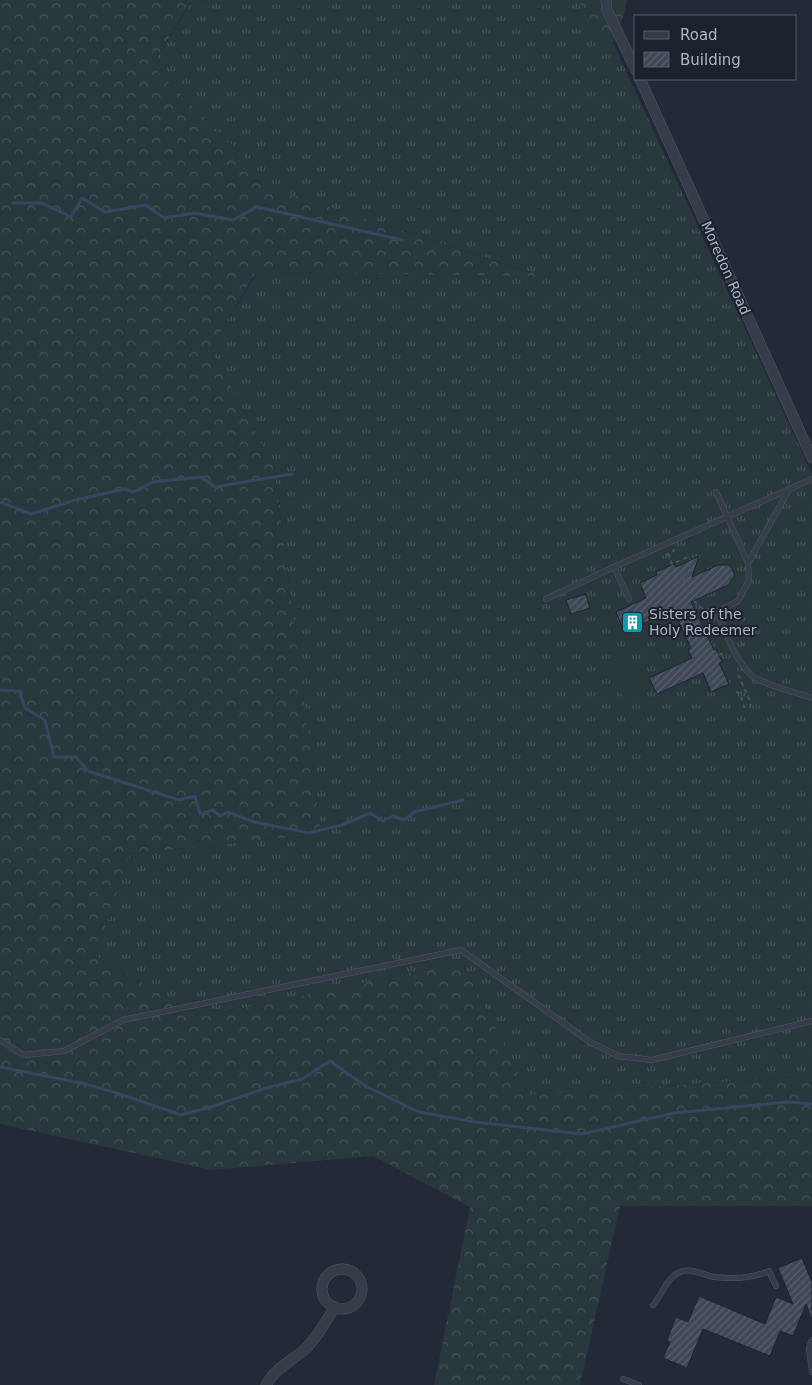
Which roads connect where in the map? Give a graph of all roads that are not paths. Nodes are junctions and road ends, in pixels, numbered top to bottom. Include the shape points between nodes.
1 (606, 0) edge
2 (634, 66) edge
3 (640, 80) edge
4 (812, 458) edge
5 (812, 479) edge
6 (790, 488) junction
7 (716, 492) dead end
8 (728, 516) junction
9 (748, 563) junction
10 (614, 567) junction
11 (546, 599) dead end
12 (629, 600) dead end
13 (812, 698) edge
14 (812, 1021) edge
15 (0, 1040) edge
16 (776, 1286) dead end
17 (653, 1305) dead end
18 (335, 1307) dead end
19 (812, 1340) edge
20 (812, 1372) edge
21 (623, 1379) dead end
22 (266, 1385) edge
23 (639, 1385) edge

1 - 2 street
3 - 4 street, Moredon Road
5 - 6 lane
6 - 8 lane
6 - 9 lane
7 - 8 lane
8 - 9 lane
8 - 10 lane
9 - 13 lane via 749,580 741,597 717,612 724,627 751,675
10 - 11 lane
10 - 12 lane
14 - 15 lane via 652,1060 618,1056 590,1042 461,950 123,1020 64,1051 23,1055
16 - 17 lane via 769,1271 756,1277 715,1277 681,1272 670,1280
18 - 22 street via 304,1350 272,1374
19 - 20 lane via 809,1348
21 - 23 lane

